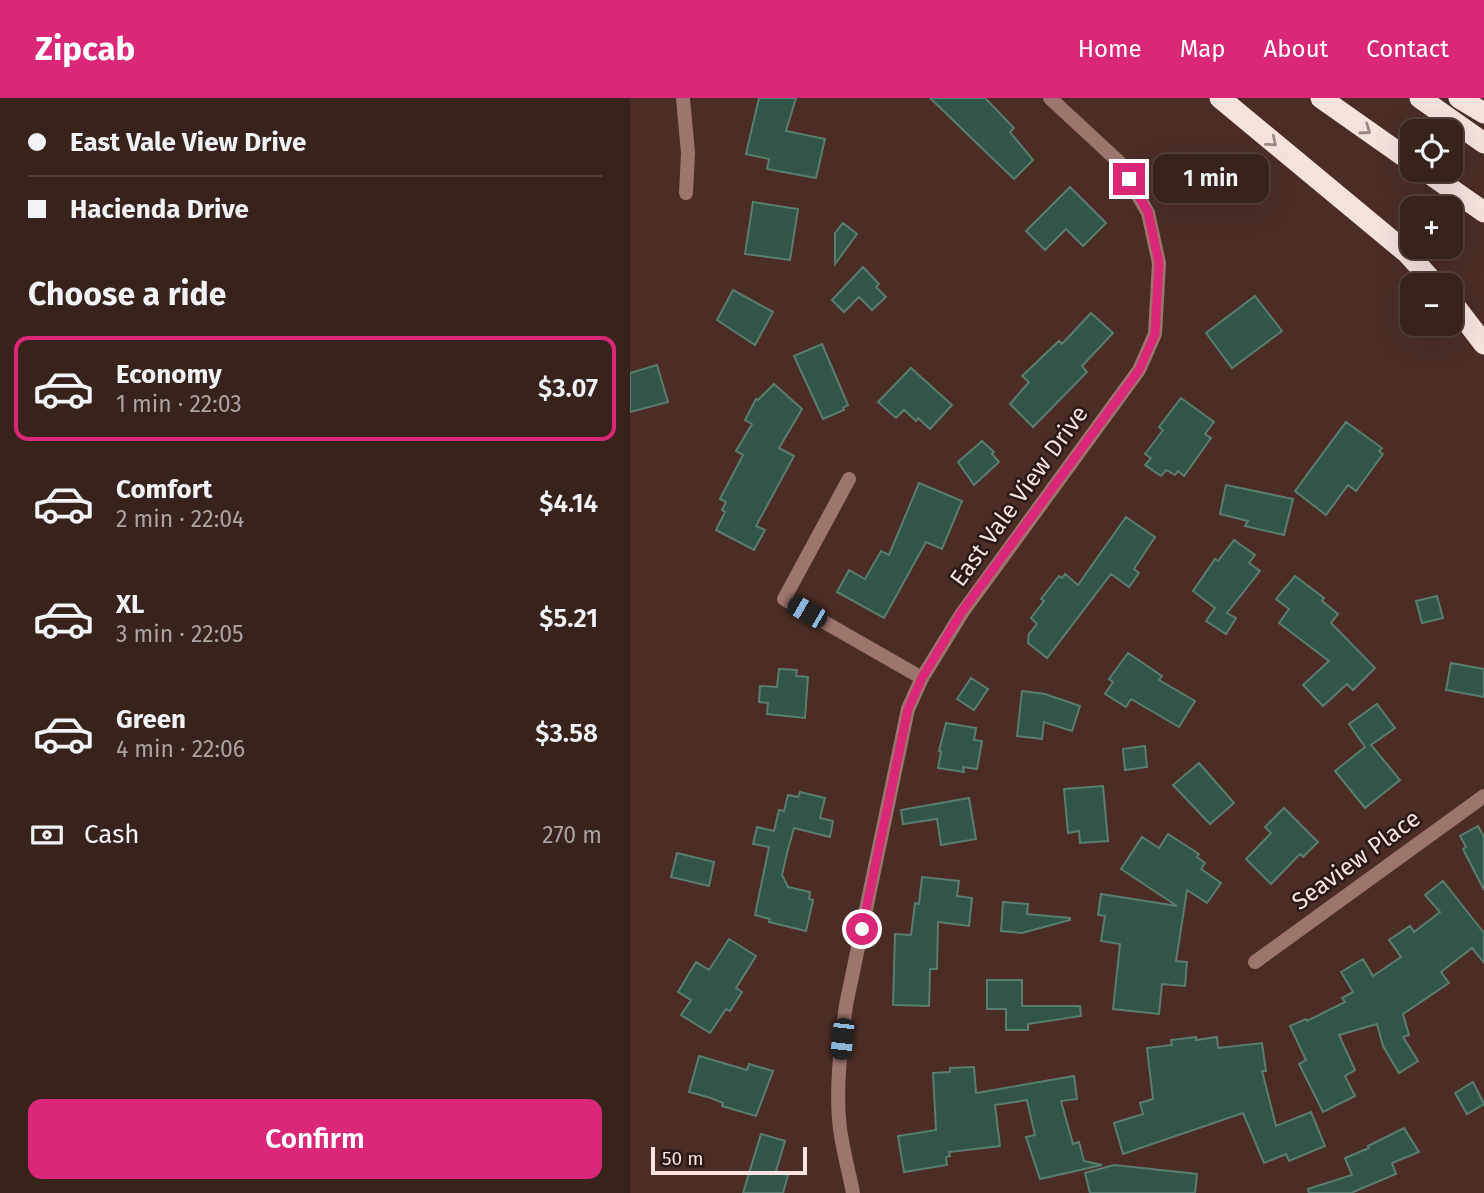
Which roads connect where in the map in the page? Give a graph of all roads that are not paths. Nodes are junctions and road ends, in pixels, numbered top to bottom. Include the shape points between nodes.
1 (683, 98) edge
2 (1050, 98) edge
3 (1220, 98) edge
4 (1321, 98) edge
5 (1420, 98) edge
6 (1459, 98) edge
7 (1484, 113) edge
8 (1484, 143) edge
9 (1400, 154) edge
10 (1441, 182) edge
11 (686, 193) dead end
12 (1484, 212) edge
13 (1425, 273) edge
14 (1463, 317) edge
15 (1484, 344) edge
16 (849, 479) dead end
17 (922, 678) junction
18 (1484, 796) edge
19 (1255, 962) dead end
20 (853, 1193) edge

1 - 11 street
2 - 17 street, East Vale View Drive via 1119,162 1148,212 1159,263 1155,334 1139,370 961,613
3 -> 13 highway
4 -> 9 highway
5 - 8 highway
6 - 7 highway
10 - 12 highway
14 - 15 highway
16 - 17 street via 784,599
17 - 20 street, East Vale View Drive via 908,709 846,1005 839,1062 839,1128
18 - 19 street, Seaview Place

